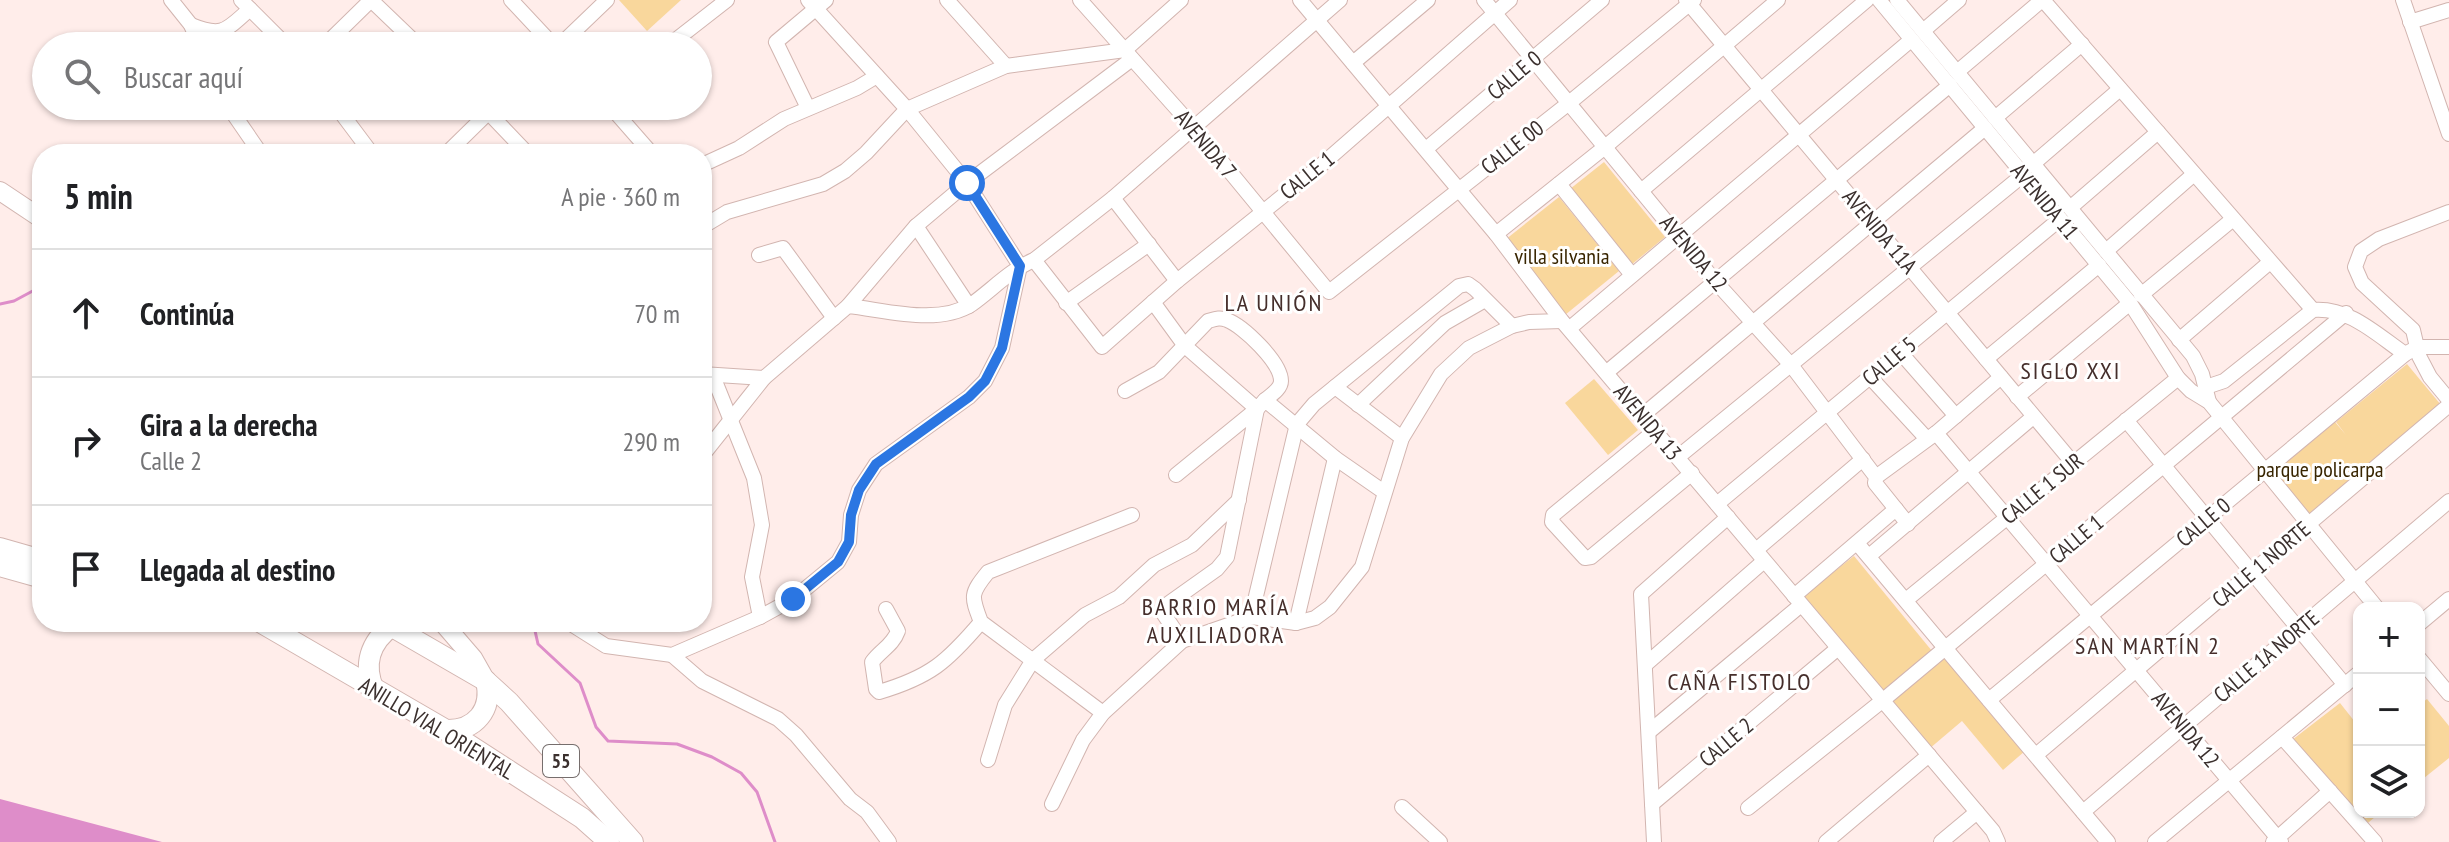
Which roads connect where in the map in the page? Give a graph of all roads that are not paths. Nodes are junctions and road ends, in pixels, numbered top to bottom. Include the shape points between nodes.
1 (171, 0) edge
2 (371, 0) edge
3 (511, 0) edge
4 (607, 0) edge
5 (727, 0) edge
6 (947, 0) edge
7 (1080, 0) edge
8 (1180, 0) edge
9 (1300, 0) edge
10 (1340, 0) edge
11 (1428, 0) edge
12 (1484, 0) edge
13 (1510, 0) edge
14 (1602, 0) edge
15 (1778, 0) edge
16 (1867, 0) edge
17 (1879, 0) edge
18 (1897, 0) edge
19 (1959, 0) edge
20 (2043, 0) edge
21 (2403, 0) edge
22 (1690, 1) edge
23 (817, 3) edge
24 (246, 4) edge
25 (2449, 10) edge
26 (1494, 13) junction
27 (1316, 20) junction
28 (2410, 22) junction
29 (191, 25) junction
30 (194, 32) edge
31 (208, 32) edge
32 (220, 32) edge
33 (273, 32) edge
34 (338, 32) edge
35 (404, 32) edge
36 (543, 32) edge
37 (572, 32) edge
38 (686, 32) edge
39 (1917, 35) junction
40 (2082, 44) junction
41 (1724, 45) junction
42 (1129, 54) junction
43 (1533, 60) junction
44 (1353, 63) junction
45 (1006, 66) junction
46 (877, 76) junction
47 (1954, 79) junction
48 (2120, 89) junction
49 (1762, 90) junction
50 (2443, 102) edge
51 (1569, 103) junction
52 (1388, 106) junction
53 (808, 108) junction
54 (907, 109) junction
55 (238, 120) edge
56 (346, 120) edge
57 (477, 120) edge
58 (498, 120) edge
59 (622, 120) edge
60 (1990, 123) junction
61 (1194, 128) junction
62 (2158, 132) junction
63 (1799, 133) junction
64 (2449, 134) edge
65 (254, 144) edge
66 (364, 144) edge
67 (455, 144) edge
68 (519, 144) edge
69 (643, 144) edge
70 (1605, 147) junction
71 (1426, 149) junction
72 (712, 160) edge
73 (2028, 169) junction
74 (2194, 174) junction
75 (1836, 179) junction
76 (967, 183) junction
77 (1559, 184) junction
78 (1457, 190) junction
79 (0, 191) edge
80 (1641, 191) junction
81 (1113, 198) junction
82 (1263, 211) junction
83 (32, 212) edge
84 (2449, 212) edge
85 (2065, 214) junction
86 (2233, 219) junction
87 (712, 221) edge
88 (1873, 221) junction
89 (916, 226) junction
90 (1496, 234) junction
91 (1678, 236) junction
92 (1149, 244) junction
93 (759, 255) dead end
94 (2102, 258) junction
95 (2270, 262) junction
96 (1027, 263) junction
97 (1910, 267) junction
98 (1632, 275) junction
99 (1177, 281) junction
100 (1715, 281) junction
101 (1329, 292) joint
102 (2136, 299) junction
103 (1485, 300) junction
104 (1153, 302) junction
105 (1066, 303) junction
106 (1548, 303) junction
107 (848, 306) junction
108 (969, 306) junction
109 (2313, 310) junction
110 (1948, 312) junction
111 (2346, 313) junction
112 (834, 318) junction
113 (1753, 321) junction
114 (1529, 322) junction
115 (1566, 324) junction
116 (1512, 326) junction
117 (2179, 340) junction
118 (1185, 346) junction
119 (2449, 347) edge
120 (2411, 350) junction
121 (1900, 352) junction
122 (1986, 359) junction
123 (1791, 365) junction
124 (1607, 372) junction
125 (712, 375) edge
126 (1870, 377) junction
127 (2001, 377) junction
128 (764, 378) junction
129 (2178, 378) junction
130 (712, 382) edge
131 (1335, 387) junction
132 (1125, 391) dead end
133 (2208, 394) junction
134 (2017, 397) junction
135 (2449, 402) edge
136 (1261, 404) junction
137 (1358, 405) junction
138 (1828, 411) junction
139 (1643, 415) junction
140 (1956, 416) junction
141 (731, 417) junction
142 (2033, 417) junction
143 (2222, 418) junction
144 (2126, 420) junction
145 (1297, 424) junction
146 (1656, 430) junction
147 (1932, 436) junction
148 (1402, 438) junction
149 (712, 443) edge
150 (1678, 457) junction
151 (1335, 458) junction
152 (1863, 459) junction
153 (2073, 463) junction
154 (2164, 465) junction
155 (1968, 472) junction
156 (2264, 472) junction
157 (1692, 473) junction
158 (1176, 475) dead end
159 (1876, 477) junction
160 (1384, 492) junction
161 (1239, 500) junction
162 (2449, 501) edge
163 (1717, 504) junction
164 (1896, 509) junction
165 (1132, 515) dead end
166 (2006, 516) junction
167 (1728, 517) junction
168 (2208, 518) junction
169 (1908, 524) junction
170 (2308, 524) junction
171 (1857, 543) junction
172 (0, 548) edge
173 (1760, 555) junction
174 (1869, 556) junction
175 (32, 557) edge
176 (2046, 564) junction
177 (0, 566) edge
178 (2252, 572) junction
179 (32, 575) edge
180 (2355, 581) junction
181 (2449, 599) edge
182 (1797, 600) junction
183 (1906, 600) junction
184 (2372, 602) edge
185 (886, 609) dead end
186 (2090, 616) junction
187 (760, 617) junction
188 (1251, 617) junction
189 (2425, 619) edge
190 (981, 622) junction
191 (1296, 623) junction
192 (2299, 629) junction
193 (277, 632) edge
194 (384, 632) edge
195 (407, 632) edge
196 (451, 632) edge
197 (584, 632) edge
198 (1182, 641) junction
199 (1946, 648) junction
200 (1837, 649) junction
201 (672, 655) junction
202 (1033, 660) junction
203 (1645, 665) junction
204 (2425, 665) edge
205 (2136, 670) junction
206 (2358, 674) edge
207 (486, 681) junction
208 (2345, 685) junction
209 (374, 690) junction
210 (2448, 692) edge
211 (1989, 700) junction
212 (1882, 701) junction
213 (1103, 713) junction
214 (2183, 727) junction
215 (446, 730) junction
216 (1650, 731) junction
217 (2282, 737) junction
218 (1929, 755) junction
219 (2036, 755) junction
220 (988, 760) dead end
221 (2229, 781) junction
222 (2330, 791) junction
223 (1052, 804) dead end
224 (1652, 804) junction
225 (1402, 807) dead end
226 (1748, 808) dead end
227 (1977, 812) junction
228 (2083, 812) junction
229 (2277, 841) edge
230 (609, 842) edge
231 (633, 842) edge
232 (889, 842) edge
233 (1440, 842) edge
234 (1654, 842) edge
235 (1826, 842) edge
236 (1941, 842) edge
237 (1998, 842) edge
238 (2108, 842) edge
239 (2155, 842) edge
240 (2375, 842) edge

1 - 29 street
2 - 34 street
2 - 35 street
3 - 36 street
4 - 37 street
5 - 38 street
6 - 45 street
7 - 42 street, AVENIDA 7
8 - 42 street
9 - 27 street, AVENIDA 13
10 - 27 street
11 - 44 street
12 - 26 street, AVENIDA 12
13 - 26 street, CALLE 1
14 - 43 street, CALLE 0
15 - 41 street
16 - 49 street
17 - 39 street, AVENIDA 11
18 - 39 street, AVENIDA 11
19 - 39 street
20 - 40 street
20 - 47 street
21 - 28 street
22 - 41 street, AVENIDA 11A
22 - 51 street, CALLE 00
23 - 46 street
23 - 53 street via 778,38 777,46
24 - 32 street
24 - 33 street
25 - 28 street
26 - 43 street, AVENIDA 12
26 - 52 street, CALLE 1
27 - 44 street, AVENIDA 13
27 - 61 street
28 - 50 street
29 - 30 street
29 - 31 street
39 - 47 street, AVENIDA 11
39 - 63 street
40 - 48 street
40 - 60 street
41 - 49 street, AVENIDA 11A
41 - 70 street
42 - 45 street
42 - 61 street, AVENIDA 7
42 - 76 street
43 - 51 street, AVENIDA 12
43 - 71 street, CALLE 0
44 - 52 street, AVENIDA 13
45 - 54 street
46 - 53 street
46 - 54 street
47 - 60 street, AVENIDA 11
47 - 75 street
48 - 62 street
48 - 73 street
49 - 63 street, AVENIDA 11A
49 - 80 street
50 - 64 street
51 - 70 street, AVENIDA 12
51 - 78 street, CALLE 00
52 - 71 street, AVENIDA 13
52 - 82 street, CALLE 1
53 - 72 street
54 - 76 street
54 - 87 street via 866,153 823,184
55 - 65 street
56 - 66 street
57 - 67 street
58 - 68 street
59 - 69 street
60 - 73 street, AVENIDA 11
60 - 88 street
61 - 81 street
61 - 82 street, AVENIDA 7
62 - 74 street
62 - 85 street, CALLE 5
63 - 75 street, AVENIDA 11A
63 - 91 street
70 - 77 street
70 - 80 street, AVENIDA 12
71 - 78 street, AVENIDA 13
73 - 85 street, AVENIDA 11
73 - 97 street
74 - 86 street
74 - 94 street
75 - 88 street, AVENIDA 11A
75 - 100 street
76 - 89 street
76 - 96 street
77 - 90 street
77 - 98 street
78 - 90 street, AVENIDA 13
78 - 101 street, CALLE 00
79 - 83 main road
80 - 91 street, AVENIDA 12
81 - 92 street
81 - 96 street
82 - 99 street, CALLE 1
82 - 101 street, AVENIDA 7
84 - 120 street via 2379,239 2361,251 2355,267 2362,283 2413,330
85 - 94 street, AVENIDA 11
85 - 110 street, CALLE 5
86 - 95 street
86 - 102 street
88 - 97 street, AVENIDA 11A
88 - 113 street
89 - 107 street
89 - 108 street
90 - 106 street, AVENIDA 13
91 - 98 street
91 - 100 street, AVENIDA 12
92 - 99 street
92 - 105 street
93 - 112 street via 783,248
94 - 102 street, AVENIDA 11
94 - 122 street
95 - 109 street
95 - 117 street
96 - 105 street
96 - 108 street
96 - 187 street via 1002,348 985,381 876,464 859,490 849,542 838,562 793,599
97 - 110 street, AVENIDA 11A
97 - 123 street
98 - 115 street
99 - 104 street, CALLE 1
100 - 113 street, AVENIDA 12
100 - 124 street
102 - 117 street, AVENIDA 11
102 - 129 street, AVENIDA 11
102 - 134 street
103 - 116 street
103 - 131 street via 1468,284 1459,286
103 - 137 street via 1445,323
104 - 105 street, CALLE 1 via 1102,347
104 - 118 street
106 - 114 street
106 - 115 street, AVENIDA 13
107 - 108 street via 940,316
107 - 112 street
109 - 111 street
109 - 133 street
110 - 121 street, CALLE 5
110 - 122 street, AVENIDA 11A
111 - 120 street
111 - 143 street, CALLE 1
112 - 128 street
113 - 123 street, AVENIDA 12
113 - 139 street
114 - 115 street
114 - 116 street
115 - 124 street, AVENIDA 13
116 - 148 street via 1469,348 1441,374
117 - 133 street, AVENIDA 11 via 2193,356
118 - 132 street via 1159,372
118 - 136 street
118 - 136 street via 1208,321 1228,320 1273,361 1281,379 1279,388
119 - 120 street
120 - 135 street
120 - 156 street, CALLE 0
121 - 126 street, CALLE 5
121 - 140 street
122 - 127 street, AVENIDA 11A
123 - 138 street, AVENIDA 12
123 - 150 street
124 - 139 street, AVENIDA 13
125 - 128 street
126 - 138 street, CALLE 5
126 - 147 street, AVENIDA 12
127 - 134 street, AVENIDA 11A
127 - 140 street
128 - 141 street
129 - 133 street, AVENIDA 11 via 2191,391
129 - 144 street, CALLE 1 SUR
130 - 141 street
131 - 137 street
131 - 145 street
133 - 143 street, AVENIDA 11
134 - 142 street, AVENIDA 11A
135 - 170 street, CALLE 1 NORTE
136 - 145 street
136 - 158 street
136 - 161 street
137 - 148 street
138 - 152 street, AVENIDA 12
138 - 163 street, CALLE 5
139 - 146 street, AVENIDA 13
140 - 147 street
141 - 149 street
141 - 187 street via 754,478 762,525 752,577
142 - 153 street, AVENIDA 11A
142 - 155 street
143 - 154 street, CALLE 1
143 - 156 street, AVENIDA 11
144 - 153 street, CALLE 1 SUR
144 - 154 street
145 - 151 street
145 - 188 street
146 - 150 street, AVENIDA 13
146 - 157 street via 1553,515 1552,522 1585,558 1591,557
147 - 155 street, AVENIDA 12
147 - 159 street
148 - 160 street
150 - 157 street, AVENIDA 13
151 - 160 street
151 - 191 street
152 - 159 street, AVENIDA 12
152 - 173 street
153 - 166 street, CALLE 1 SUR
154 - 168 street
154 - 176 street, CALLE 1
155 - 166 street, AVENIDA 12
155 - 169 street
156 - 168 street, CALLE 0
156 - 170 street, AVENIDA 11
157 - 163 street, AVENIDA 13
159 - 164 street, AVENIDA 12 via 1875,483
160 - 191 street via 1362,567 1330,607
161 - 198 street via 1227,557 1165,606 1163,613
161 - 202 street via 1192,545 1154,565
162 - 180 street, CALLE 1A NORTE
163 - 167 street, AVENIDA 13
164 - 169 street, AVENIDA 12
164 - 171 street
165 - 190 street via 988,572 974,588
166 - 176 street, AVENIDA 12
166 - 183 street, CALLE 1 SUR
167 - 173 street, AVENIDA 13
167 - 203 street via 1641,594
168 - 178 street
168 - 186 street, CALLE 0
169 - 174 street
170 - 178 street, CALLE 1 NORTE
170 - 180 street, AVENIDA 11
171 - 174 street
171 - 182 street
172 - 175 highway
173 - 182 street, AVENIDA 13
173 - 203 street
174 - 183 street
176 - 186 street, AVENIDA 12
176 - 199 street, CALLE 1
177 - 179 highway
178 - 192 street
178 - 205 street, CALLE 1 NORTE
180 - 184 street, AVENIDA 11
180 - 192 street, CALLE 1A NORTE
181 - 189 street
182 - 200 street, AVENIDA 13
182 - 216 street
183 - 199 street
185 - 190 street via 898,631 872,662 879,692 949,659
186 - 205 street, AVENIDA 12
186 - 211 street, CALLE 0
187 - 201 street
188 - 191 street
188 - 198 street
190 - 202 street
192 - 208 street
192 - 214 street, CALLE 1A NORTE
193 - 209 highway, ANILLO VIAL ORIENTAL / 55
194 - 209 highway via 371,650 368,670
195 - 207 highway, ANILLO VIAL ORIENTAL / 55
196 - 207 main road
197 - 201 street via 606,646
198 - 213 street
199 - 211 street
199 - 212 street, CALLE 1
200 - 212 street, AVENIDA 13
200 - 224 street, CALLE 2
201 - 232 street via 702,681 778,719
202 - 213 street
202 - 220 street via 1005,705
203 - 216 street
204 - 210 street
205 - 214 street, AVENIDA 12
205 - 219 street, CALLE 1 NORTE
206 - 208 street
207 - 215 highway via 488,700 480,717 464,728
207 - 231 highway, ANILLO VIAL ORIENTAL / 55
208 - 217 street
209 - 215 highway, ANILLO VIAL ORIENTAL / 55
211 - 219 street
212 - 218 street, AVENIDA 13
212 - 226 street, CALLE 1
213 - 223 street via 1083,740
214 - 221 street, AVENIDA 12
214 - 228 street, CALLE 1A NORTE
215 - 230 highway, ANILLO VIAL ORIENTAL / 55 via 582,818
216 - 224 street
217 - 221 street
217 - 222 street
218 - 227 street, AVENIDA 13
218 - 235 street
219 - 228 street
221 - 229 street, AVENIDA 12
221 - 239 street
222 - 229 street
222 - 240 street
224 - 234 street
225 - 233 street
227 - 236 street
227 - 237 street, AVENIDA 13
228 - 238 street

